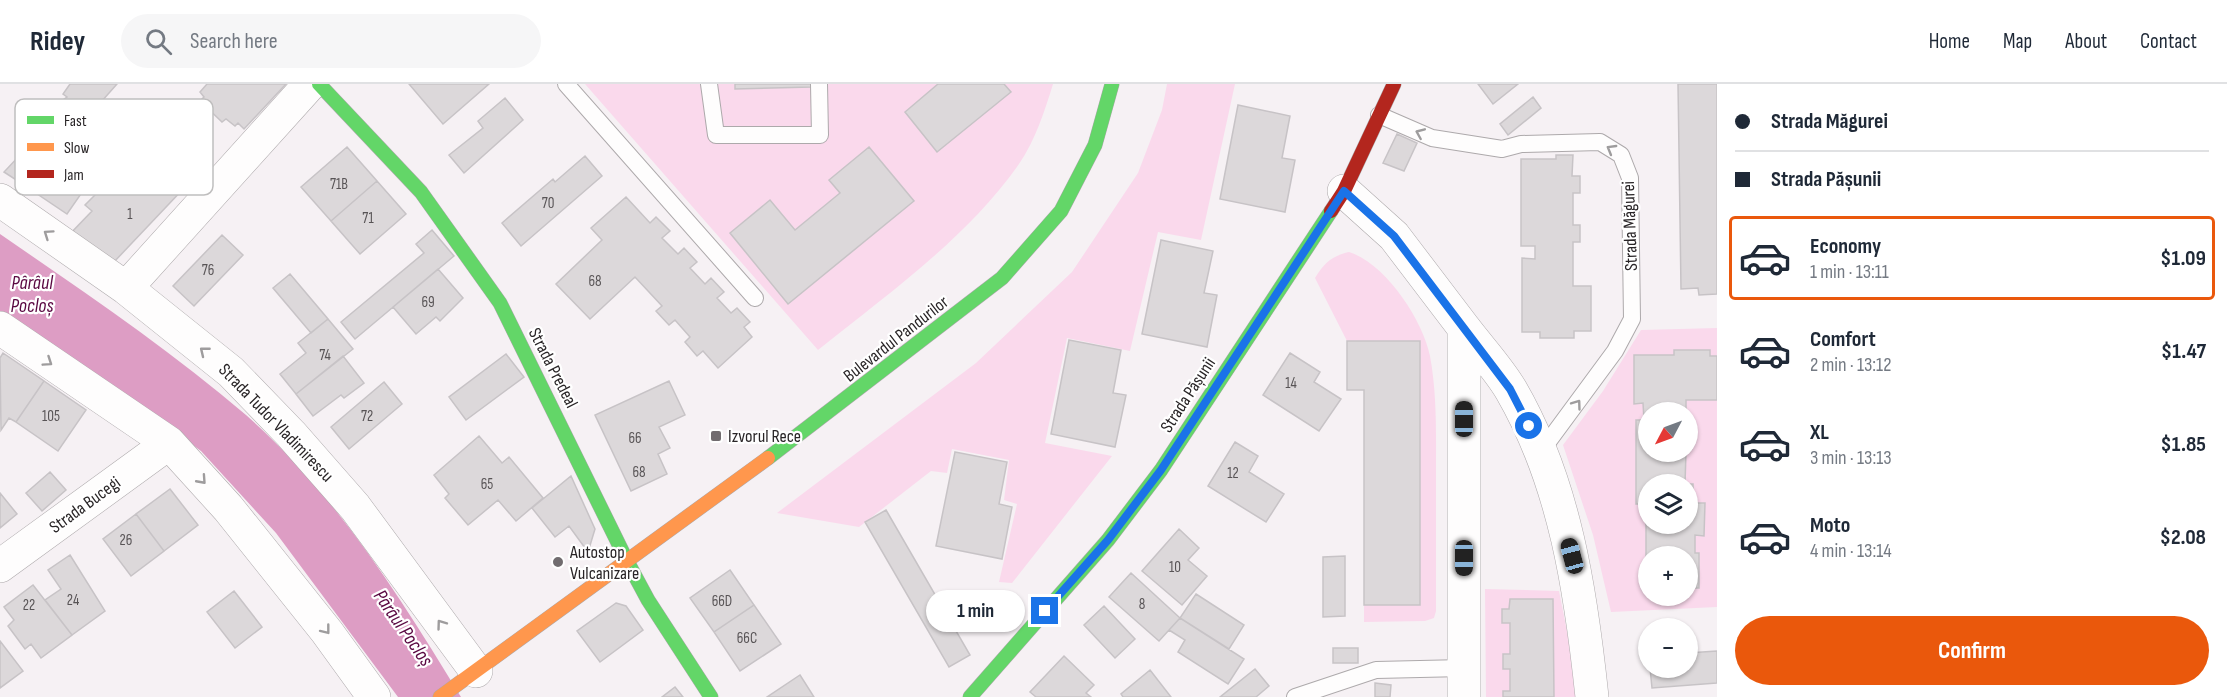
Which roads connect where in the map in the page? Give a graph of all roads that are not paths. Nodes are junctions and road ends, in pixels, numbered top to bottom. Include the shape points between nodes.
1 (310, 84) edge
2 (319, 84) edge
3 (566, 84) edge
4 (710, 84) edge
5 (819, 84) edge
6 (1112, 84) edge
7 (1394, 84) edge
8 (1379, 115) junction
9 (1344, 191) junction
10 (213, 192) edge
11 (210, 195) edge
12 (0, 200) edge
13 (126, 288) junction
14 (755, 298) dead end
15 (0, 328) edge
16 (1464, 328) junction
17 (169, 443) junction
18 (1542, 450) junction
19 (627, 561) junction
20 (0, 566) edge
21 (467, 677) junction
22 (1464, 682) edge
23 (374, 697) edge
24 (440, 697) edge
25 (711, 697) edge
26 (970, 697) edge
27 (1295, 697) edge
28 (1592, 697) edge

1 - 10 street
2 - 19 street, Strada Predeal via 421,192 500,303
3 - 14 lane
4 - 5 lane via 716,135 820,135
6 - 19 street, Bulevardul Pandurilor via 1095,145 1061,212 1002,279 829,413
7 - 8 street, Strada Pășunii
8 - 9 street, Strada Pășunii
18 -> 8 lane, Strada Măgurei via 1615,351 1632,320 1630,178 1621,155 1599,142 1521,144 1502,149 1455,142 1432,138
9 - 16 street via 1394,236
9 - 26 street, Strada Pășunii via 1161,470 1108,540
11 - 13 street
13 -> 12 street, Strada Tudor Vladimirescu
21 -> 13 street, Strada Tudor Vladimirescu via 355,507 231,372
15 -> 17 street
16 - 18 street via 1510,389
16 - 22 street
17 - 20 street, Strada Bucegi
17 -> 23 street via 235,517
18 - 28 street via 1572,556
19 - 21 street, Bulevardul Pandurilor
19 - 25 street, Strada Predeal
21 - 24 street, Bulevardul Pandurilor
22 - 27 lane via 1376,670

